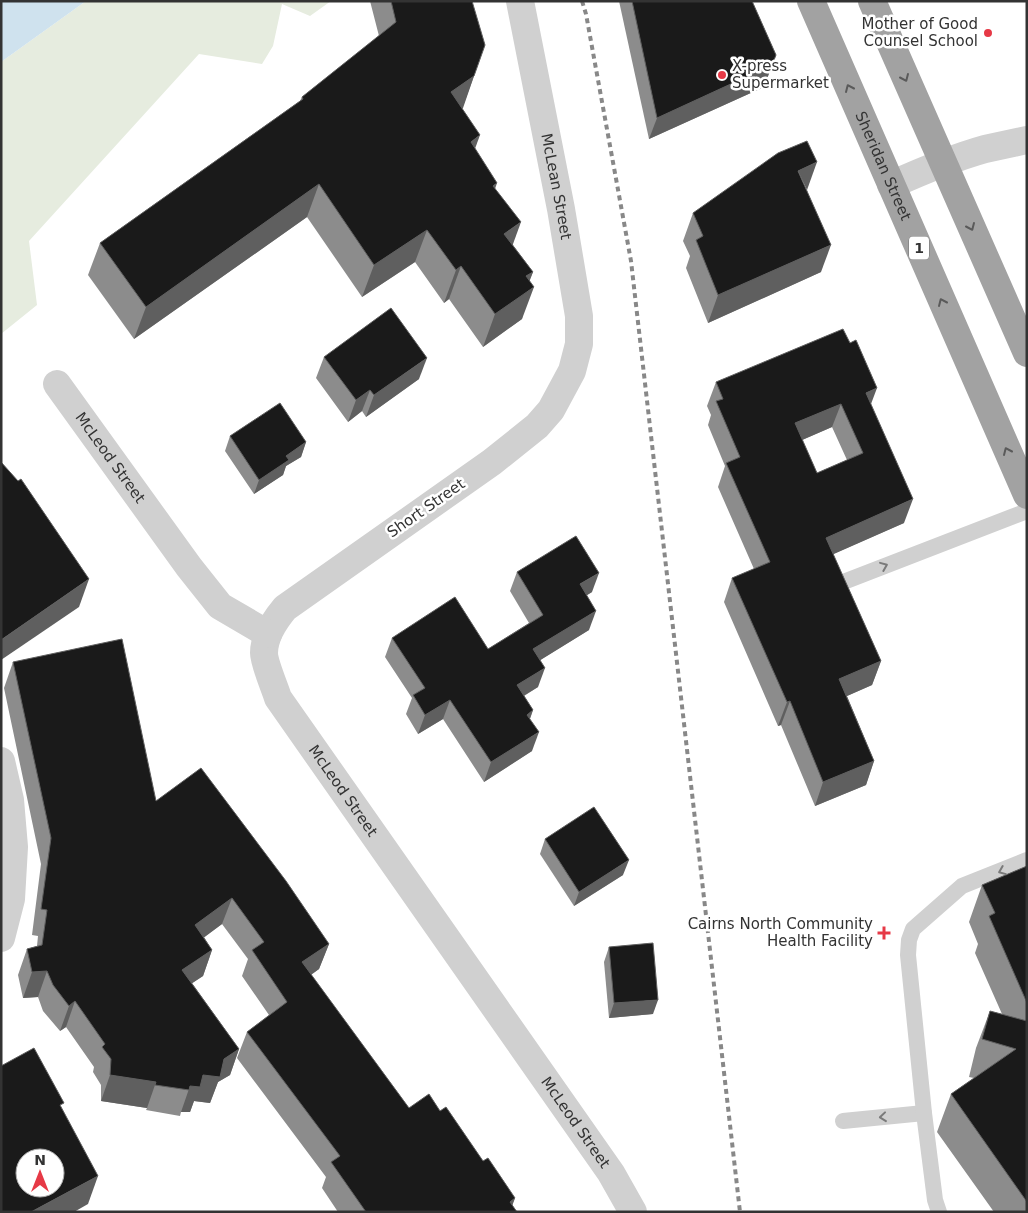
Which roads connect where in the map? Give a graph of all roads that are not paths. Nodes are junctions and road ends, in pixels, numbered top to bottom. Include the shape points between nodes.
1 (520, 1) edge
2 (811, 1) edge
3 (872, 1) edge
4 (1027, 140) edge
5 (942, 163) junction
6 (891, 185) junction
7 (1027, 353) edge
8 (572, 371) joint
9 (57, 384) dead end
10 (1027, 495) edge
11 (1027, 511) edge
12 (846, 581) edge
13 (268, 634) junction
14 (1, 761) edge
15 (1027, 860) edge
16 (1, 938) edge
17 (924, 1113) junction
18 (842, 1121) dead end
19 (633, 1212) edge
20 (939, 1212) edge

1 - 8 street, McLean Street via 579,316 579,344
6 -> 2 highway, Sheridan Street / 1
3 -> 5 highway
4 - 5 street via 987,148
5 - 6 street
5 -> 7 highway
10 -> 6 highway, Sheridan Street / 1
8 - 13 street, Short Street via 551,410 537,426 492,462 285,608
9 - 13 street, McLeod Street via 220,606
12 -> 11 lane
13 - 19 street, McLeod Street via 264,654 278,698 612,1173
14 - 16 street via 10,800 14,848 11,899
15 -> 17 lane via 962,886 913,929 908,955
17 -> 18 lane
17 - 20 lane via 934,1200

